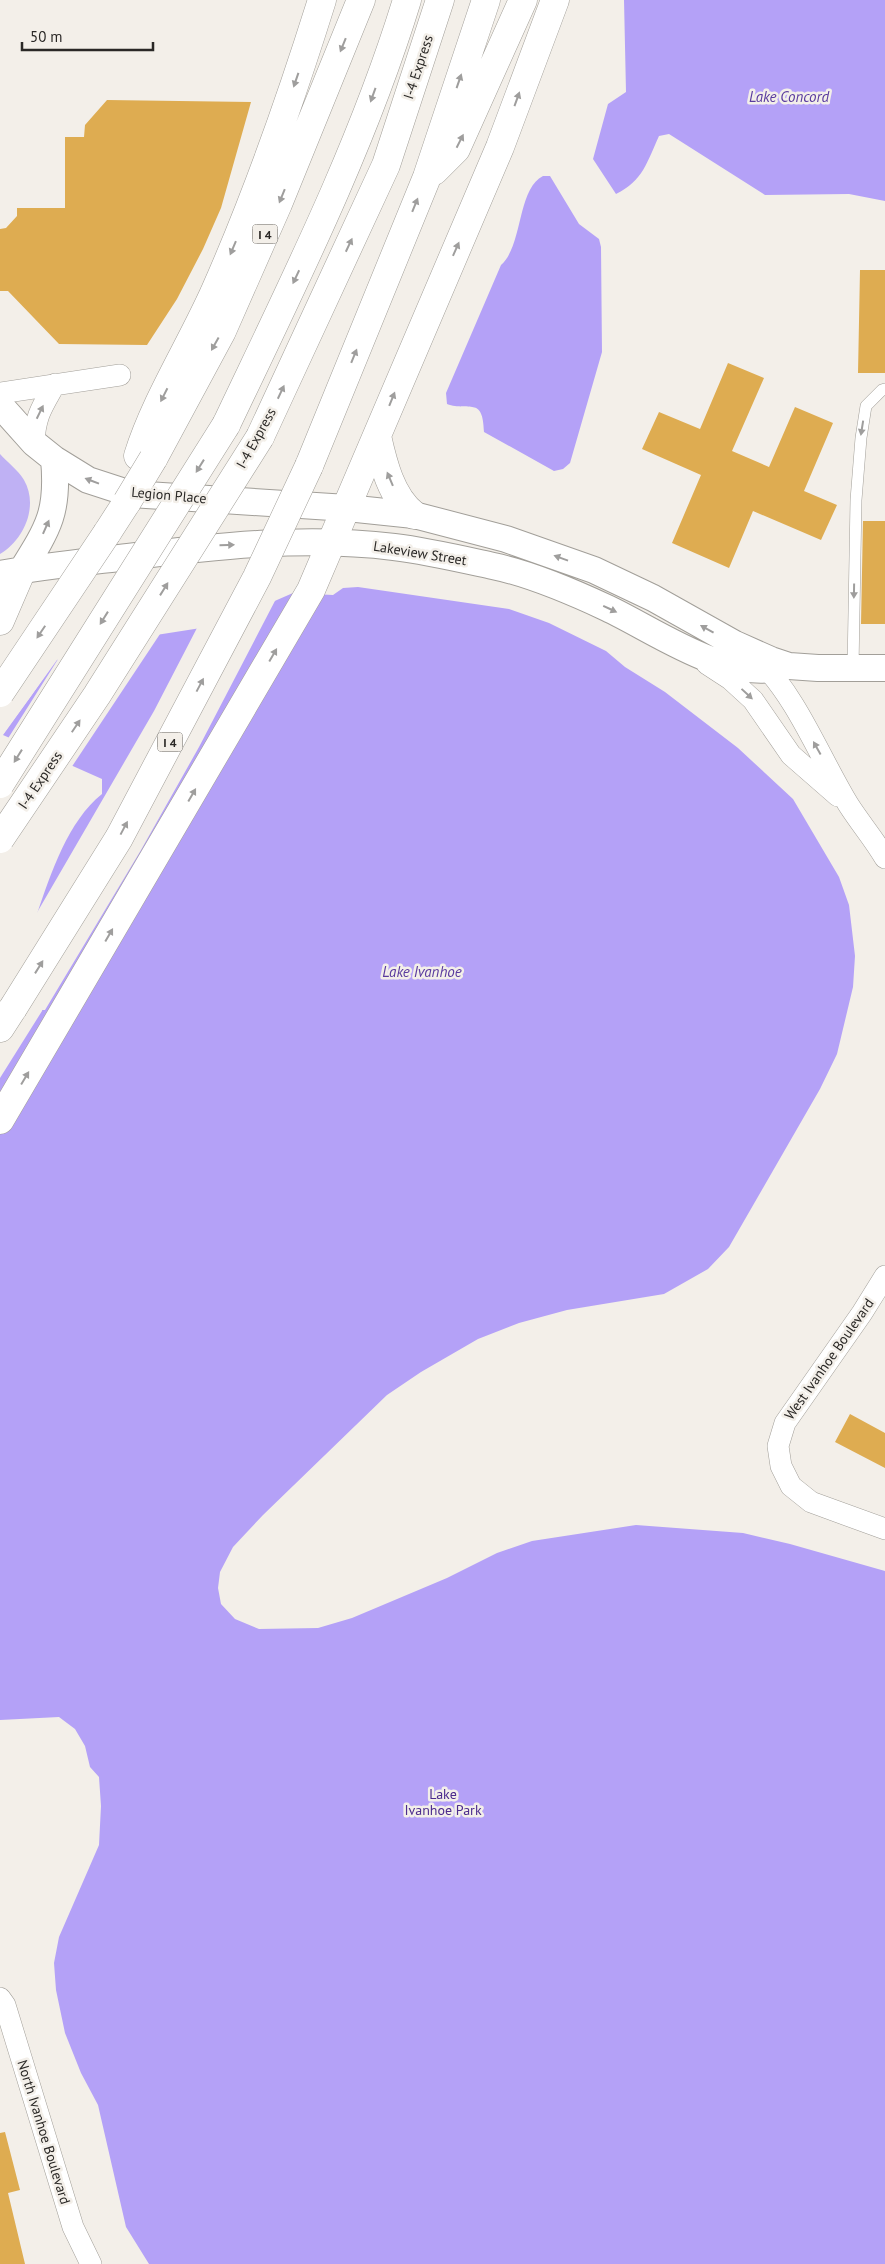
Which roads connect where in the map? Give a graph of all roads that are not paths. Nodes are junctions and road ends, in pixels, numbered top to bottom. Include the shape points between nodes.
1 (322, 0) edge
2 (361, 0) edge
3 (407, 0) edge
4 (440, 0) edge
5 (486, 0) edge
6 (523, 0) edge
7 (554, 0) edge
8 (427, 177) junction
9 (120, 375) dead end
10 (55, 384) junction
11 (885, 389) edge
12 (0, 393) edge
13 (0, 405) edge
14 (377, 436) junction
15 (34, 443) junction
16 (146, 457) junction
17 (54, 459) junction
18 (278, 504) joint
19 (347, 508) junction
20 (414, 515) junction
21 (330, 542) junction
22 (11, 572) edge
23 (0, 621) edge
24 (678, 646) junction
25 (779, 668) junction
26 (853, 668) junction
27 (885, 668) edge
28 (0, 693) edge
29 (0, 784) edge
30 (849, 806) junction
31 (0, 839) edge
32 (885, 858) edge
33 (6, 1018) edge
34 (0, 1120) edge
35 (885, 1276) edge
36 (885, 1308) edge
37 (862, 1313) junction
38 (885, 1529) edge
39 (0, 1998) edge
40 (92, 2264) edge

1 -> 16 highway via 284,116 234,246 144,437
2 -> 16 highway, I 4 via 222,331
3 -> 29 highway, bridge via 354,147 226,425
31 -> 4 highway, I-4 Express, bridge via 102,687 260,437 386,165
8 -> 5 highway, I 4
8 -> 6 highway via 456,149
14 -> 7 highway via 500,147
33 -> 8 highway, I 4, bridge via 119,838 257,576 308,466
9 - 10 street
10 - 12 street
15 -> 10 street via 34,424
11 -> 26 lane via 866,406 861,438 856,500
13 - 15 street, Legion Place
14 - 19 highway
20 -> 14 highway via 405,508 392,484
15 - 17 street, Legion Place
16 -> 28 highway, bridge via 127,502
18 -> 17 street, Legion Place via 131,494 88,480
22 -> 17 street via 41,540 52,514 57,488
18 - 19 street, Lakeview Street
19 - 20 street, Lakeview Street
19 - 21 highway
25 -> 20 street, Lakeview Street via 653,598 594,570 506,538
22 -> 21 street, Lakeview Street via 221,545
21 -> 24 street, Lakeview Street via 394,547 516,572 605,607
34 -> 21 highway via 310,590
22 - 23 highway
24 - 25 street, Lakeview Street via 745,668
24 -> 30 street via 730,679 753,700 791,755
25 - 26 street, Lakeview Street
30 -> 25 street via 792,704
26 - 27 street, Lakeview Street
30 - 32 street
35 - 37 street, West Ivanhoe Boulevard
36 - 37 street
37 - 38 street, West Ivanhoe Boulevard via 793,1410 778,1446 781,1466 791,1486 811,1502
39 - 40 street, North Ivanhoe Boulevard via 5,2005 74,2226

